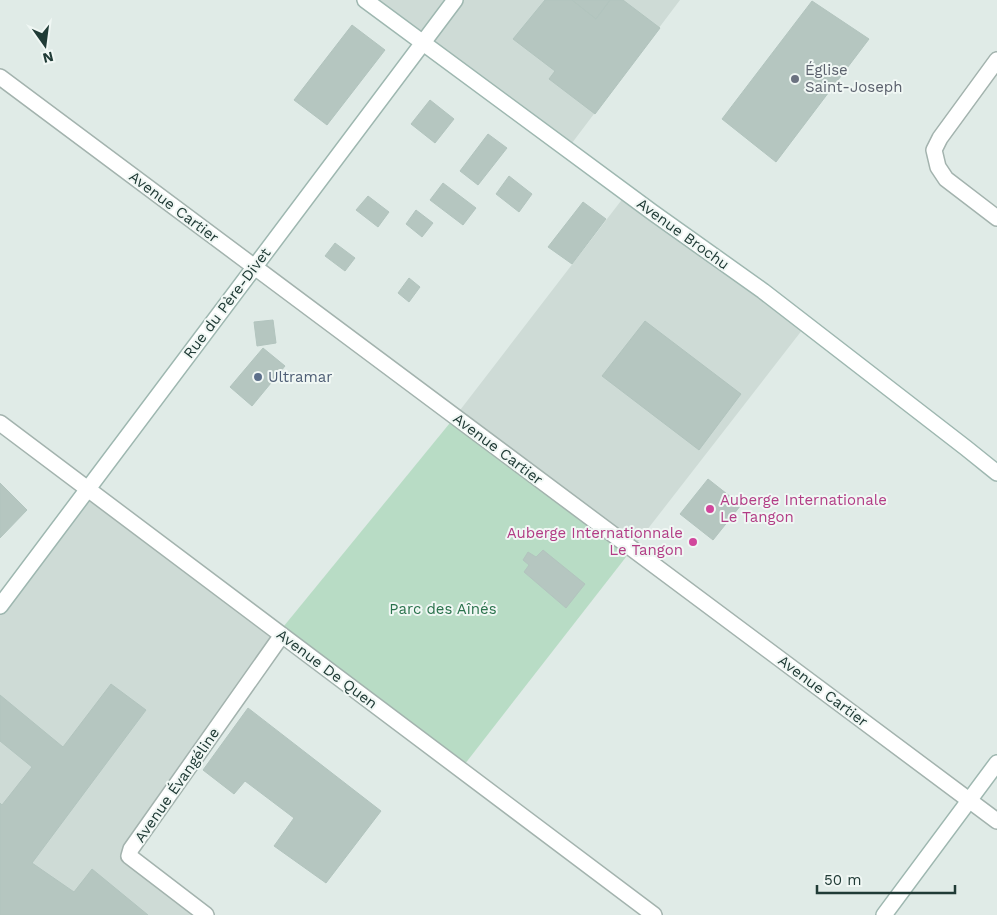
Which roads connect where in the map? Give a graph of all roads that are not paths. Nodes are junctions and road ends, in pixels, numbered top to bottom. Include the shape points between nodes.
1 (364, 0) edge
2 (454, 0) edge
3 (422, 43) junction
4 (997, 60) edge
5 (0, 76) edge
6 (997, 218) edge
7 (254, 267) junction
8 (0, 423) edge
9 (997, 473) edge
10 (88, 489) junction
11 (0, 606) edge
12 (282, 635) junction
13 (997, 763) edge
14 (970, 800) junction
15 (997, 821) edge
16 (206, 915) edge
17 (654, 915) edge
18 (884, 915) edge

1 - 3 street, Avenue Brochu
2 - 3 street, Rue du Père-Divet
3 - 7 street, Rue du Père-Divet
3 - 9 street, Avenue Brochu via 763,292
4 - 6 street via 934,150 946,179
5 - 7 street, Avenue Cartier
7 - 10 street, Rue du Père-Divet
7 - 14 street, Avenue Cartier
8 - 10 street, Avenue De Quen
10 - 11 street, Rue du Père-Divet
10 - 12 street, Avenue De Quen
12 - 16 street, Avenue Évangéline via 129,856
12 - 17 street, Avenue De Quen
13 - 14 street
14 - 15 street, Avenue Cartier
14 - 18 street

